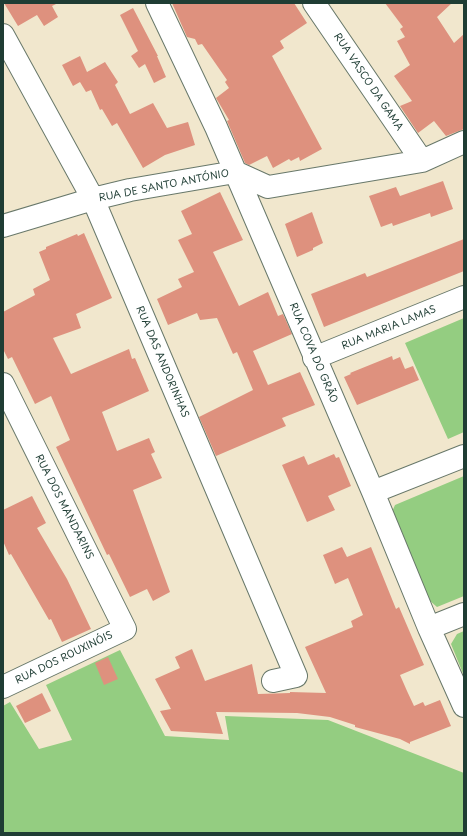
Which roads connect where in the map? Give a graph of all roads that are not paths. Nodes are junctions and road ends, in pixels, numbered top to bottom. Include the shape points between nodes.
1 (157, 3) edge
2 (314, 3) edge
3 (3, 35) edge
4 (464, 142) edge
5 (422, 161) junction
6 (235, 172) junction
7 (93, 199) junction
8 (3, 226) edge
9 (464, 297) edge
10 (314, 358) junction
11 (3, 384) edge
12 (464, 456) edge
13 (373, 492) junction
14 (464, 614) edge
15 (429, 628) junction
16 (125, 629) joint
17 (273, 681) dead end
18 (3, 687) edge
19 (464, 706) edge

1 - 6 street, RUA COVA DO GRÃO
2 - 5 street, RUA VASCO DA GAMA
3 - 7 street, RUA DAS ANDORINHAS
4 - 5 street, RUA DE SANTO ANTÓNIO
5 - 6 street, RUA DE SANTO ANTÓNIO via 268,187
6 - 7 street, RUA DE SANTO ANTÓNIO
6 - 10 street, RUA COVA DO GRÃO
7 - 8 street, RUA DE SANTO ANTÓNIO
7 - 17 street, RUA DAS ANDORINHAS via 296,676
9 - 10 street, RUA MARIA LAMAS
10 - 13 street, RUA COVA DO GRÃO
11 - 16 street, RUA DOS MANDARINS
12 - 13 street
13 - 15 street, RUA COVA DO GRÃO
14 - 15 street
15 - 19 street, RUA COVA DO GRÃO
16 - 18 street, RUA DOS ROUXINÓIS

